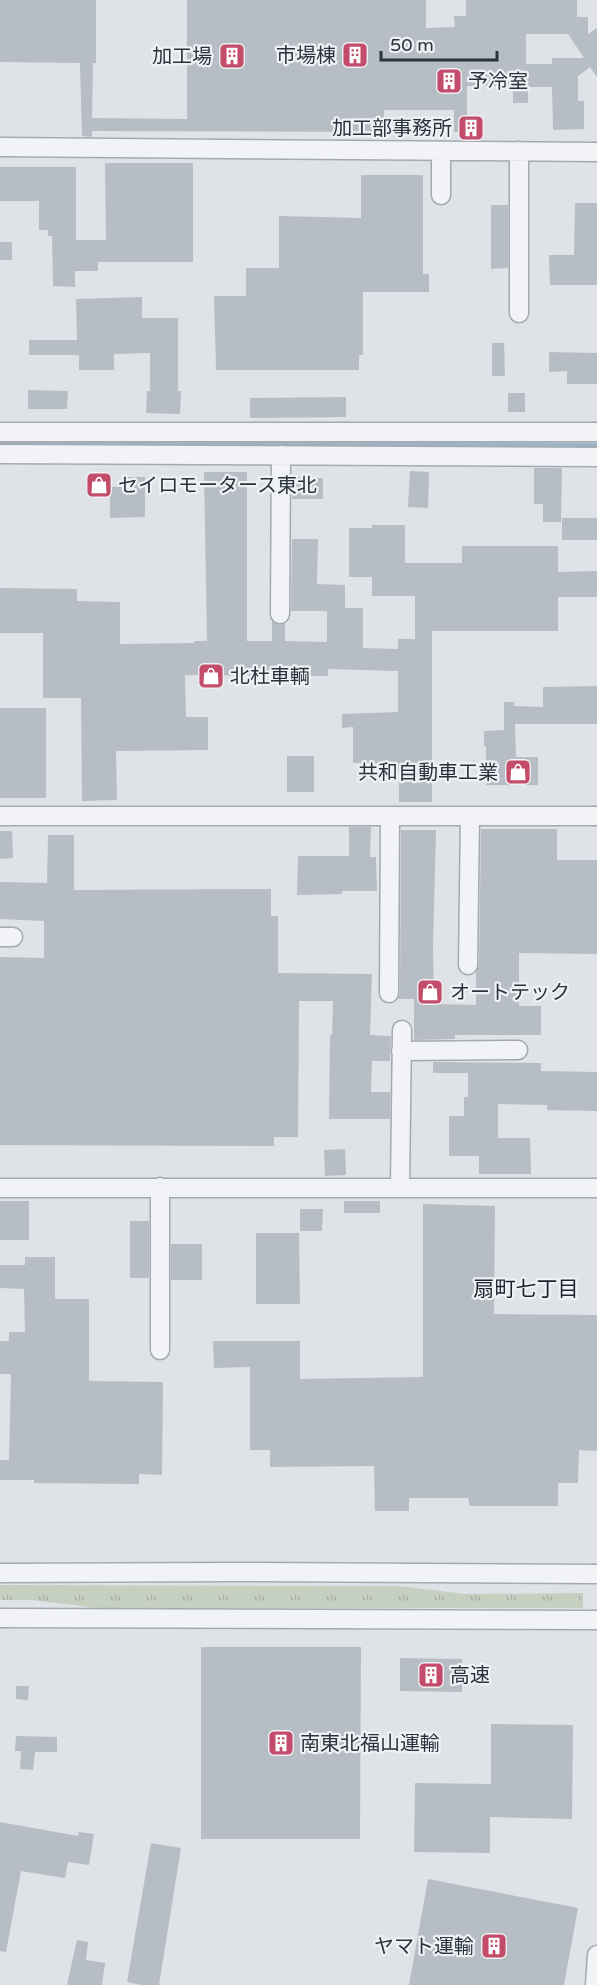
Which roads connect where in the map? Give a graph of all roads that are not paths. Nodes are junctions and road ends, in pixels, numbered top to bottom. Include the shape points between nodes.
1 (0, 147) edge
2 (441, 151) junction
3 (519, 151) junction
4 (597, 152) edge
5 (441, 195) dead end
6 (519, 313) dead end
7 (0, 432) edge
8 (597, 432) edge
9 (0, 454) edge
10 (281, 455) junction
11 (597, 457) edge
12 (280, 614) dead end
13 (0, 816) edge
14 (390, 816) junction
15 (470, 816) junction
16 (597, 816) edge
17 (468, 965) dead end
18 (389, 993) dead end
19 (402, 1030) dead end
20 (518, 1050) dead end
21 (401, 1051) junction
22 (400, 1187) junction
23 (0, 1188) edge
24 (160, 1188) junction
25 (597, 1188) edge
26 (159, 1350) dead end
27 (0, 1573) edge
28 (597, 1574) edge
29 (0, 1618) edge
30 (597, 1620) edge
31 (597, 1955) edge
32 (595, 1985) edge

1 - 2 street
2 - 3 street
2 - 5 street
3 - 4 street
3 - 6 street
7 - 8 street
9 - 10 street
10 - 11 street
10 - 12 street
13 - 14 street
14 - 15 street
14 - 18 street
15 - 16 street
15 - 17 street
19 - 21 street
20 - 21 street
21 - 22 street
22 - 24 street
22 - 25 street
23 - 24 street
24 - 26 street
27 - 28 street
29 - 30 street
31 - 32 street

